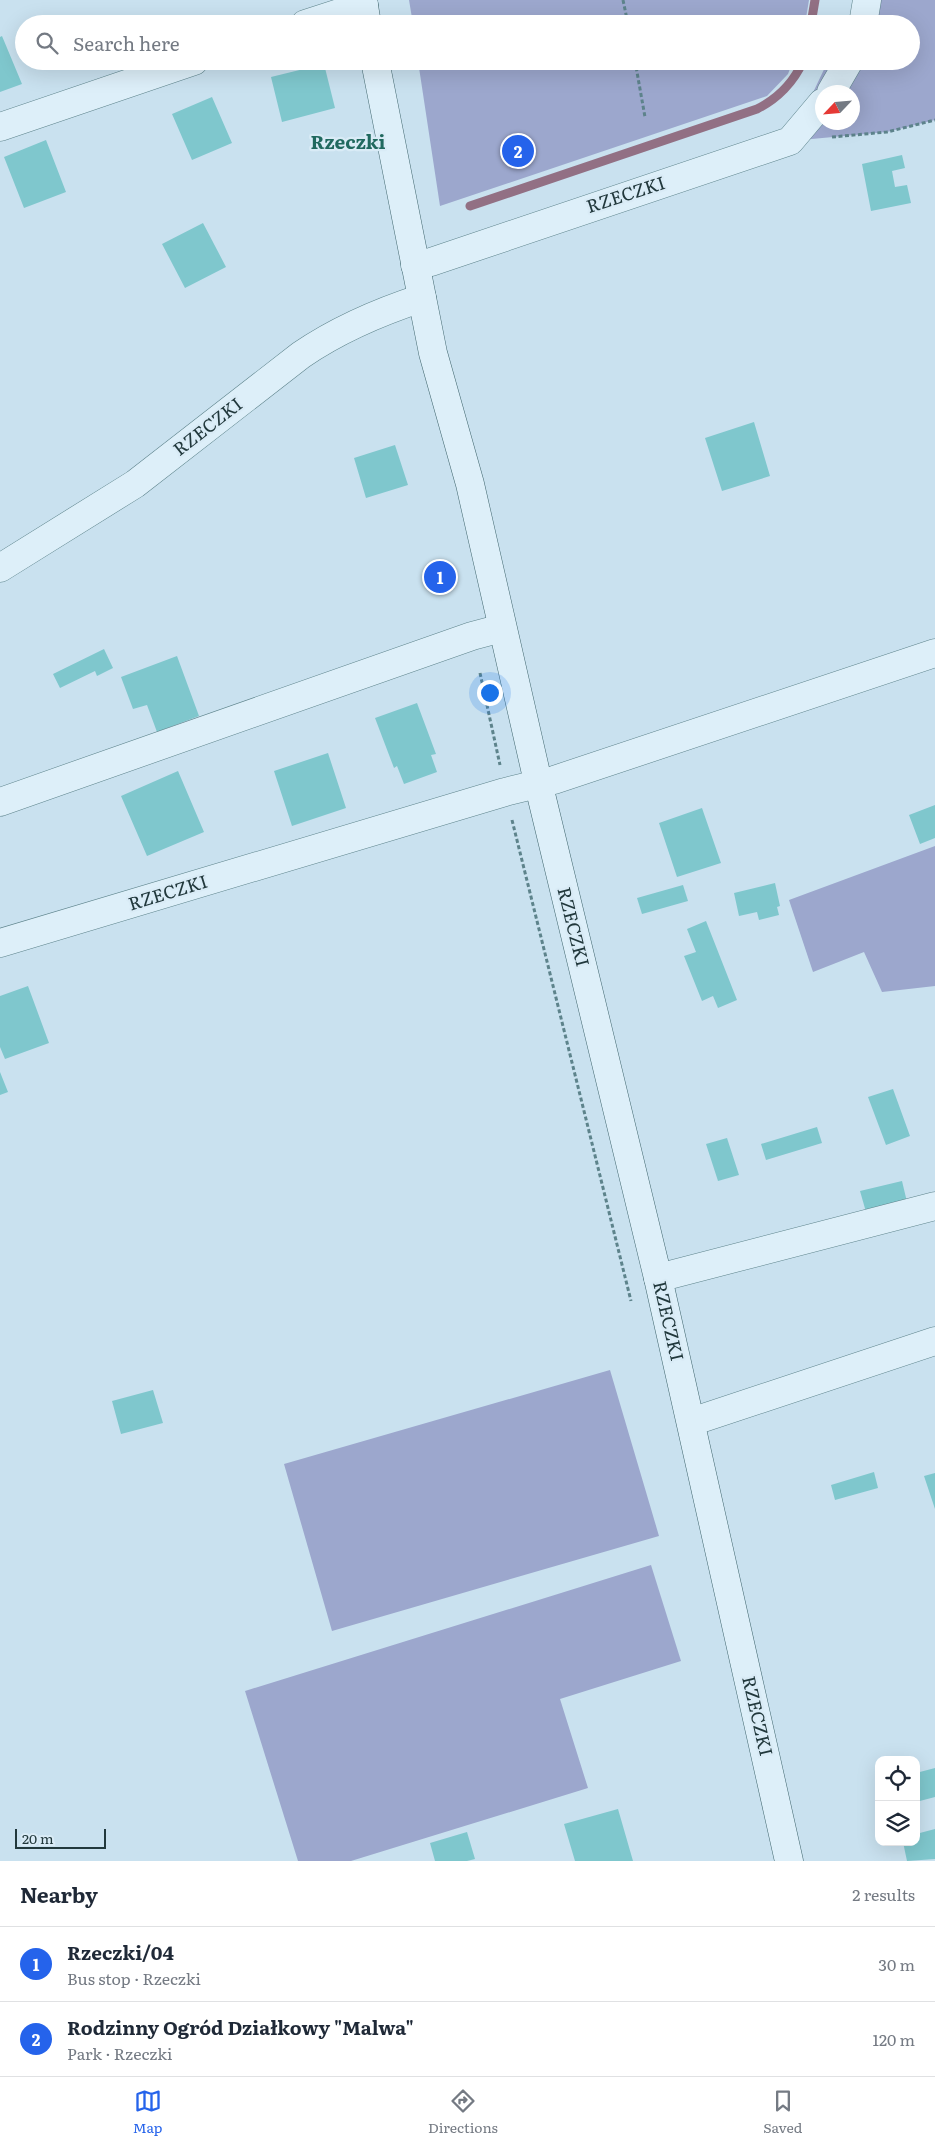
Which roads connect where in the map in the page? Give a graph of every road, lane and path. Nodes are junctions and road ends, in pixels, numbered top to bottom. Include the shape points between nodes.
1 (623, 0) edge
2 (867, 0) edge
3 (365, 10) edge
4 (343, 15) edge
5 (626, 15) edge
6 (864, 15) edge
7 (168, 70) edge
8 (377, 70) edge
9 (637, 70) edge
10 (844, 70) edge
11 (835, 85) edge
12 (815, 111) edge
13 (645, 117) dead end
14 (935, 120) edge
15 (0, 127) edge
16 (790, 141) junction
17 (415, 265) junction
18 (422, 298) junction
19 (0, 568) edge
20 (502, 628) junction
21 (935, 653) edge
22 (538, 782) junction
23 (0, 802) edge
24 (0, 943) edge
25 (935, 1206) edge
26 (658, 1278) junction
27 (935, 1341) edge
28 (691, 1422) junction
29 (789, 1861) edge

1 - 5 path
2 - 6 street
3 - 4 street
7 - 15 street
8 - 17 street, RZECZKI
9 - 13 path
10 - 11 street
12 - 16 street
14 - 16 path via 887,132
16 - 17 street, RZECZKI
17 - 18 street, RZECZKI
18 - 19 street, RZECZKI via 362,320 328,337 135,484
18 - 20 street, RZECZKI via 433,353 470,484
20 - 22 street, RZECZKI
20 - 23 street
21 - 22 street, RZECZKI
22 - 24 street, RZECZKI
22 - 26 street, RZECZKI
25 - 26 street
26 - 28 street, RZECZKI
27 - 28 street
28 - 29 street, RZECZKI

